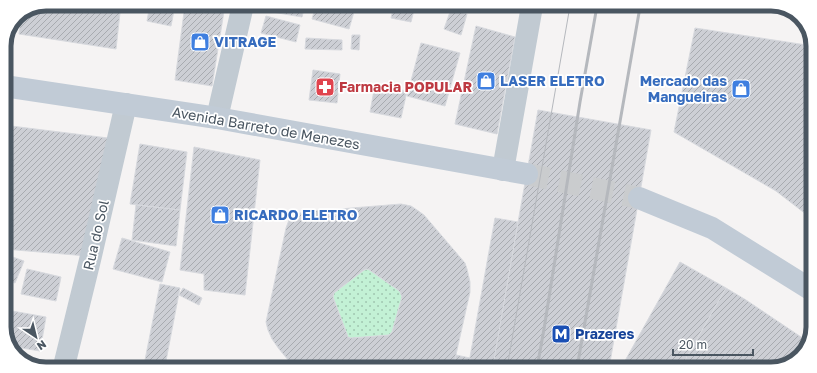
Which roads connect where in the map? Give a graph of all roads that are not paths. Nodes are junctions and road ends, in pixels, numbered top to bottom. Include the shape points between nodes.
1 (242, 11) edge
2 (531, 11) edge
3 (11, 87) edge
4 (126, 104) junction
5 (217, 118) junction
6 (503, 170) junction
7 (527, 174) tunnel mouth
8 (639, 198) tunnel mouth
9 (806, 287) edge
10 (65, 362) edge

1 - 5 street
2 - 6 street
3 - 4 main road, Avenida Barreto de Menezes
4 - 5 main road, Avenida Barreto de Menezes
4 - 10 street, Rua do Sol
5 - 6 main road, Avenida Barreto de Menezes
6 - 7 main road, Avenida Barreto de Menezes
8 - 9 main road via 712,228

